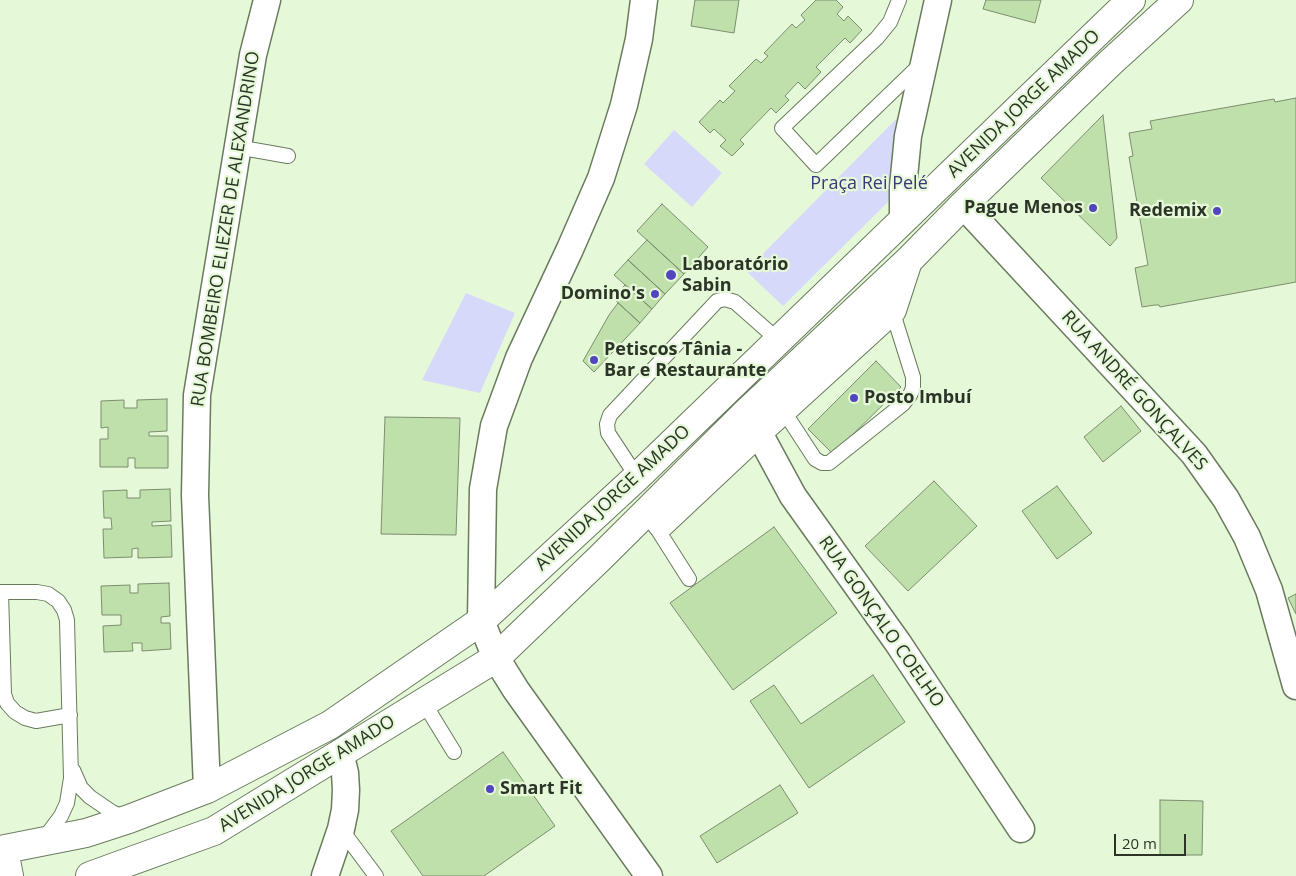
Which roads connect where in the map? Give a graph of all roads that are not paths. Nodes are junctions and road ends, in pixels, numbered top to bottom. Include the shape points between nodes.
1 (267, 0) edge
2 (644, 0) edge
3 (899, 0) edge
4 (938, 0) edge
5 (1131, 0) edge
6 (1179, 0) edge
7 (926, 59) junction
8 (238, 147) junction
9 (288, 156) dead end
10 (963, 205) junction
11 (903, 220) junction
12 (908, 261) junction
13 (892, 310) junction
14 (778, 340) junction
15 (783, 410) junction
16 (752, 422) junction
17 (637, 477) junction
18 (593, 517) junction
19 (656, 528) junction
20 (616, 542) junction
21 (689, 579) dead end
22 (0, 592) edge
23 (481, 622) junction
24 (496, 658) junction
25 (1296, 686) edge
26 (424, 702) junction
27 (70, 715) junction
28 (454, 752) dead end
29 (340, 753) junction
30 (71, 764) junction
31 (207, 789) junction
32 (130, 819) junction
33 (1021, 829) dead end
34 (341, 830) junction
35 (41, 842) junction
36 (2, 850) edge
37 (9, 876) edge
38 (90, 876) edge
39 (325, 876) edge
40 (376, 876) edge
41 (649, 876) edge

1 - 8 street, RUA BOMBEIRO ELIEZER DE ALEXANDRINO via 253,55
2 - 23 street via 624,105 601,178 519,358 494,426 483,489
3 - 7 lane via 890,22 877,38 782,128 816,165
4 - 7 street
5 - 11 main road, AVENIDA JORGE AMADO
6 - 10 main road, AVENIDA JORGE AMADO
7 - 11 street via 908,136
8 - 9 lane
8 - 31 street, RUA BOMBEIRO ELIEZER DE ALEXANDRINO via 197,395 195,495
10 - 12 main road, AVENIDA JORGE AMADO
10 - 25 street, RUA ANDRÉ GONÇALVES via 1194,454 1226,499 1248,537 1269,590
11 - 14 main road, AVENIDA JORGE AMADO
12 - 13 main road
12 - 16 main road, AVENIDA JORGE AMADO
13 - 15 main road
13 - 15 lane via 913,377 913,388 903,404 829,463 815,459
14 - 17 main road, AVENIDA JORGE AMADO
14 - 17 lane via 735,302 717,301 610,415 608,434
15 - 16 main road
16 - 19 main road
16 - 20 main road, AVENIDA JORGE AMADO
16 - 33 street, RUA GONÇALO COELHO via 793,496 898,643
17 - 18 main road, AVENIDA JORGE AMADO
18 - 20 main road
18 - 23 main road, AVENIDA JORGE AMADO
19 - 20 main road via 637,538
19 - 21 lane
20 - 24 main road, AVENIDA JORGE AMADO
22 - 27 lane via 48,594 64,610
22 - 27 lane via 7,703 20,715 36,721
23 - 24 street
23 - 31 main road, AVENIDA JORGE AMADO via 330,725
24 - 26 main road, AVENIDA JORGE AMADO
24 - 41 street
26 - 28 lane
26 - 29 main road, AVENIDA JORGE AMADO
27 - 30 lane
29 - 34 street via 346,790
29 - 38 main road, AVENIDA JORGE AMADO via 214,831
30 - 32 lane via 90,797 112,812
30 - 35 lane via 66,803 57,822
31 - 32 main road, AVENIDA JORGE AMADO
32 - 35 main road, AVENIDA JORGE AMADO via 86,833
34 - 39 street
34 - 40 lane
35 - 36 main road, AVENIDA JORGE AMADO
36 - 37 main road

